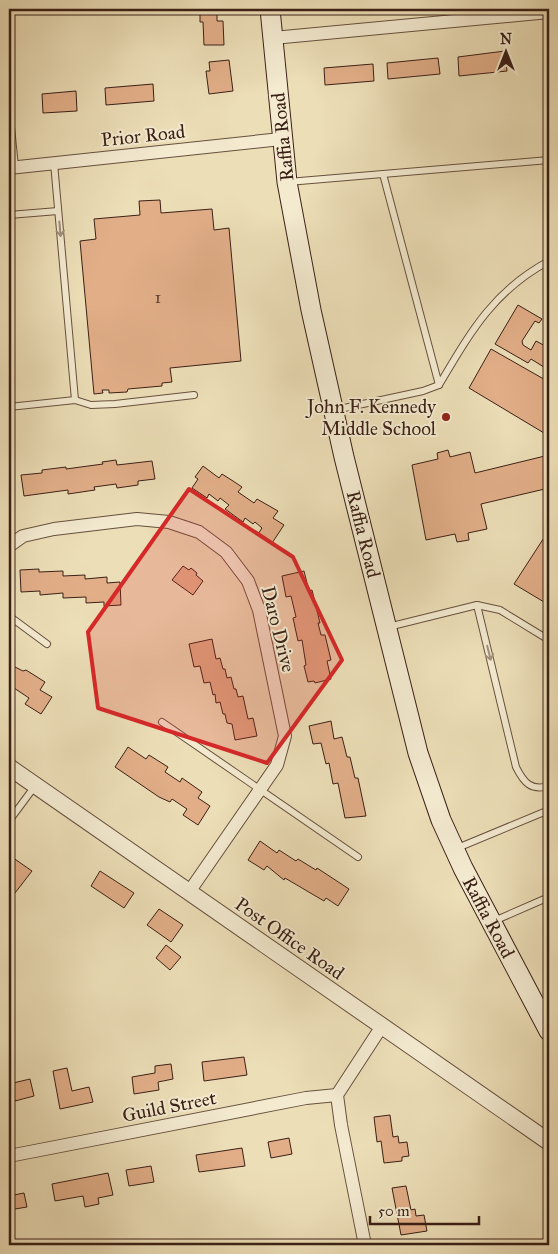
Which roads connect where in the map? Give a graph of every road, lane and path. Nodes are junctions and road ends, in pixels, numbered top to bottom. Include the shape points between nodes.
1 (270, 9) edge
2 (549, 12) edge
3 (273, 38) junction
4 (9, 107) edge
5 (281, 139) junction
6 (549, 160) edge
7 (54, 163) junction
8 (12, 168) edge
9 (383, 174) junction
10 (287, 182) junction
11 (58, 211) junction
12 (9, 215) edge
13 (549, 261) edge
14 (438, 385) junction
15 (194, 395) dead end
16 (75, 400) junction
17 (9, 407) edge
18 (334, 410) junction
19 (9, 546) edge
20 (477, 605) junction
21 (9, 616) edge
22 (387, 627) junction
23 (549, 640) edge
24 (47, 644) dead end
25 (162, 722) dead end
26 (9, 767) edge
27 (35, 785) junction
28 (549, 786) edge
29 (260, 789) junction
30 (549, 810) edge
31 (9, 820) edge
32 (454, 849) junction
33 (358, 857) dead end
34 (189, 892) junction
35 (549, 897) edge
36 (491, 922) junction
37 (382, 1026) junction
38 (549, 1031) edge
39 (336, 1095) junction
40 (549, 1142) edge
41 (9, 1156) edge
42 (365, 1245) edge

1 - 3 main road, Raffia Road
2 - 3 street
3 - 5 main road, Raffia Road
4 - 8 lane
5 - 7 street, Prior Road
5 - 10 main road, Raffia Road
6 - 9 lane
7 - 8 street, Prior Road
7 - 11 lane
9 - 10 lane
9 - 14 lane
10 - 18 main road, Raffia Road
11 - 12 lane
11 -> 16 lane
13 - 14 lane via 531,271 497,299 466,338
14 - 18 lane
15 - 16 lane via 115,404 90,405
16 - 17 lane
18 - 22 main road, Raffia Road
19 - 29 street, Daro Drive via 23,536 46,531 137,519 169,522 199,532 226,552 248,582 259,610 286,736 277,765
20 - 22 lane
20 - 23 lane via 500,610
20 -> 28 lane via 516,767 530,786
21 - 24 lane
22 - 32 main road, Raffia Road via 418,753
25 - 29 lane
26 - 27 street, Post Office Road
27 - 31 lane
27 - 34 street, Post Office Road
29 - 33 lane
29 - 34 street, Daro Drive
30 - 32 lane
32 - 36 main road, Raffia Road
34 - 37 street, Post Office Road
35 - 36 lane
36 - 38 main road, Raffia Road
37 - 39 street
37 - 40 street, Post Office Road
39 - 41 street, Guild Street via 306,1098
39 - 42 street

